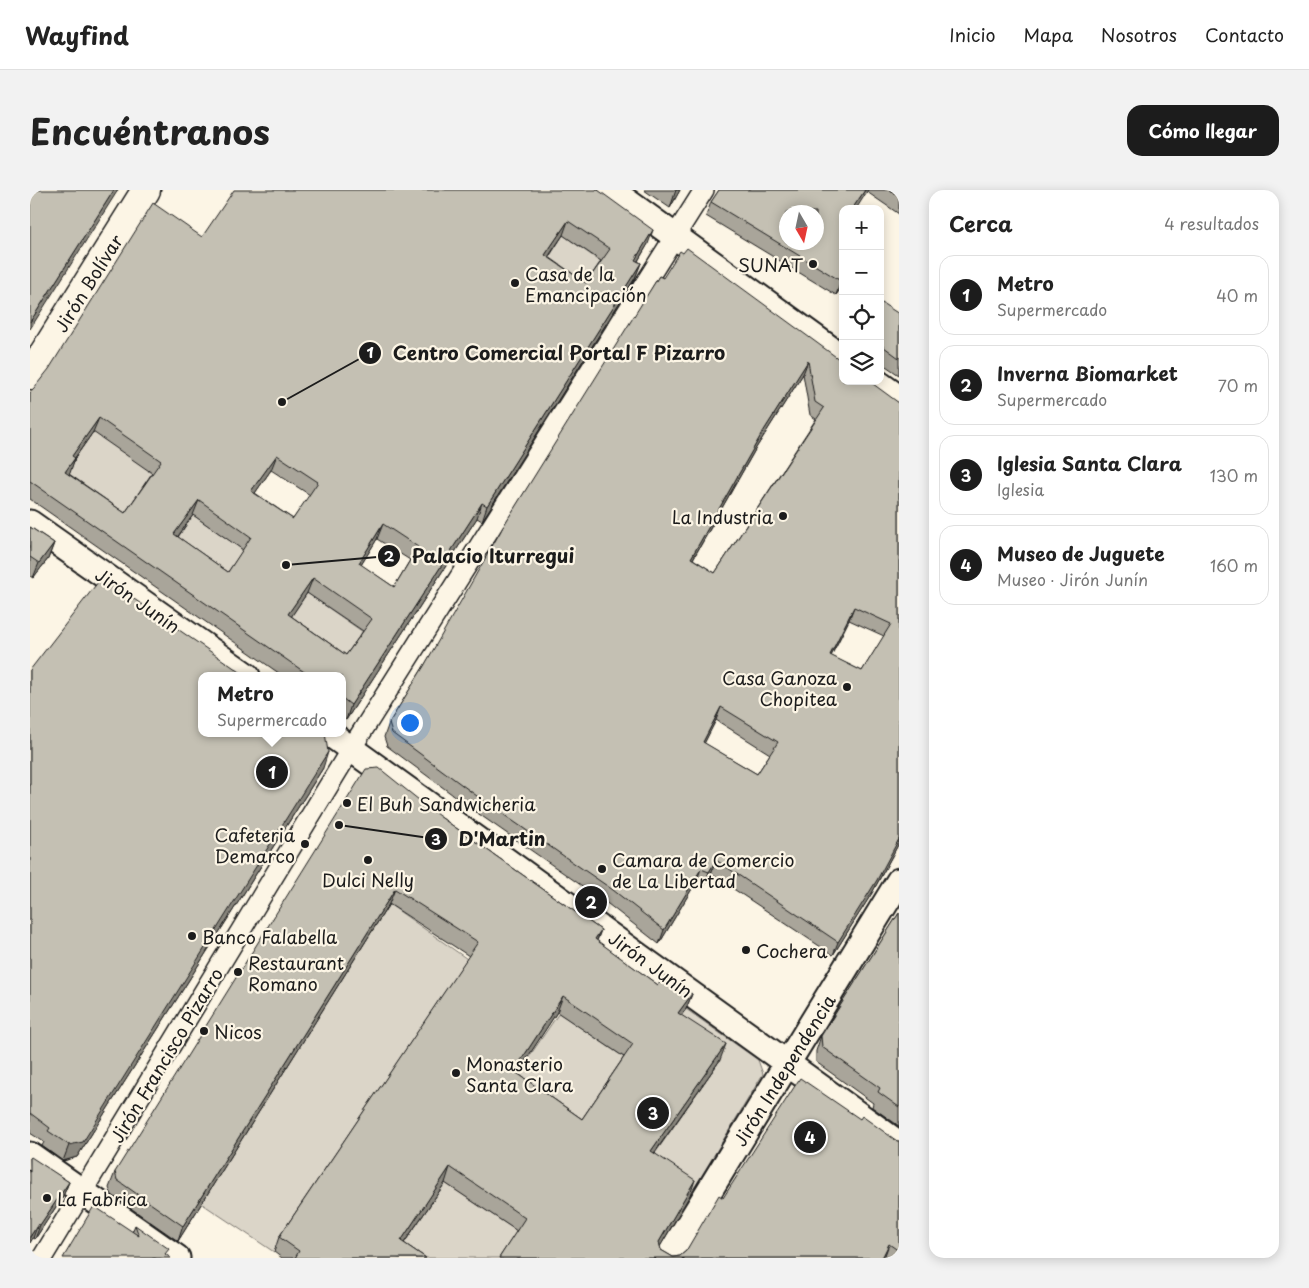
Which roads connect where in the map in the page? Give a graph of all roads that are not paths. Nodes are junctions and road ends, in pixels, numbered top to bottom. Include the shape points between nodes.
1 (146, 190) edge
2 (611, 190) edge
3 (704, 190) edge
4 (676, 236) junction
5 (839, 355) edge
6 (30, 375) edge
7 (881, 385) edge
8 (899, 398) edge
9 (30, 524) edge
10 (241, 672) edge
11 (334, 737) edge
12 (351, 749) junction
13 (899, 881) edge
14 (789, 1064) junction
15 (899, 1144) edge
16 (30, 1155) edge
17 (83, 1192) junction
18 (42, 1258) edge
19 (176, 1258) edge
20 (668, 1258) edge

1 - 6 street, Jirón Bolívar
2 - 4 street
3 - 4 street, Jirón Francisco Pizarro
4 - 5 street
4 - 12 street, Jirón Francisco Pizarro
7 - 8 street
9 - 10 street, Jirón Junín
11 - 12 street, Jirón Junín
12 - 14 street, Jirón Junín
12 - 17 street, Jirón Francisco Pizarro
13 - 14 street, Jirón Independencia
14 - 15 street, Jirón Junín
14 - 20 street, Jirón Independencia
16 - 17 street
17 - 18 street, Jirón Francisco Pizarro
17 - 19 street

